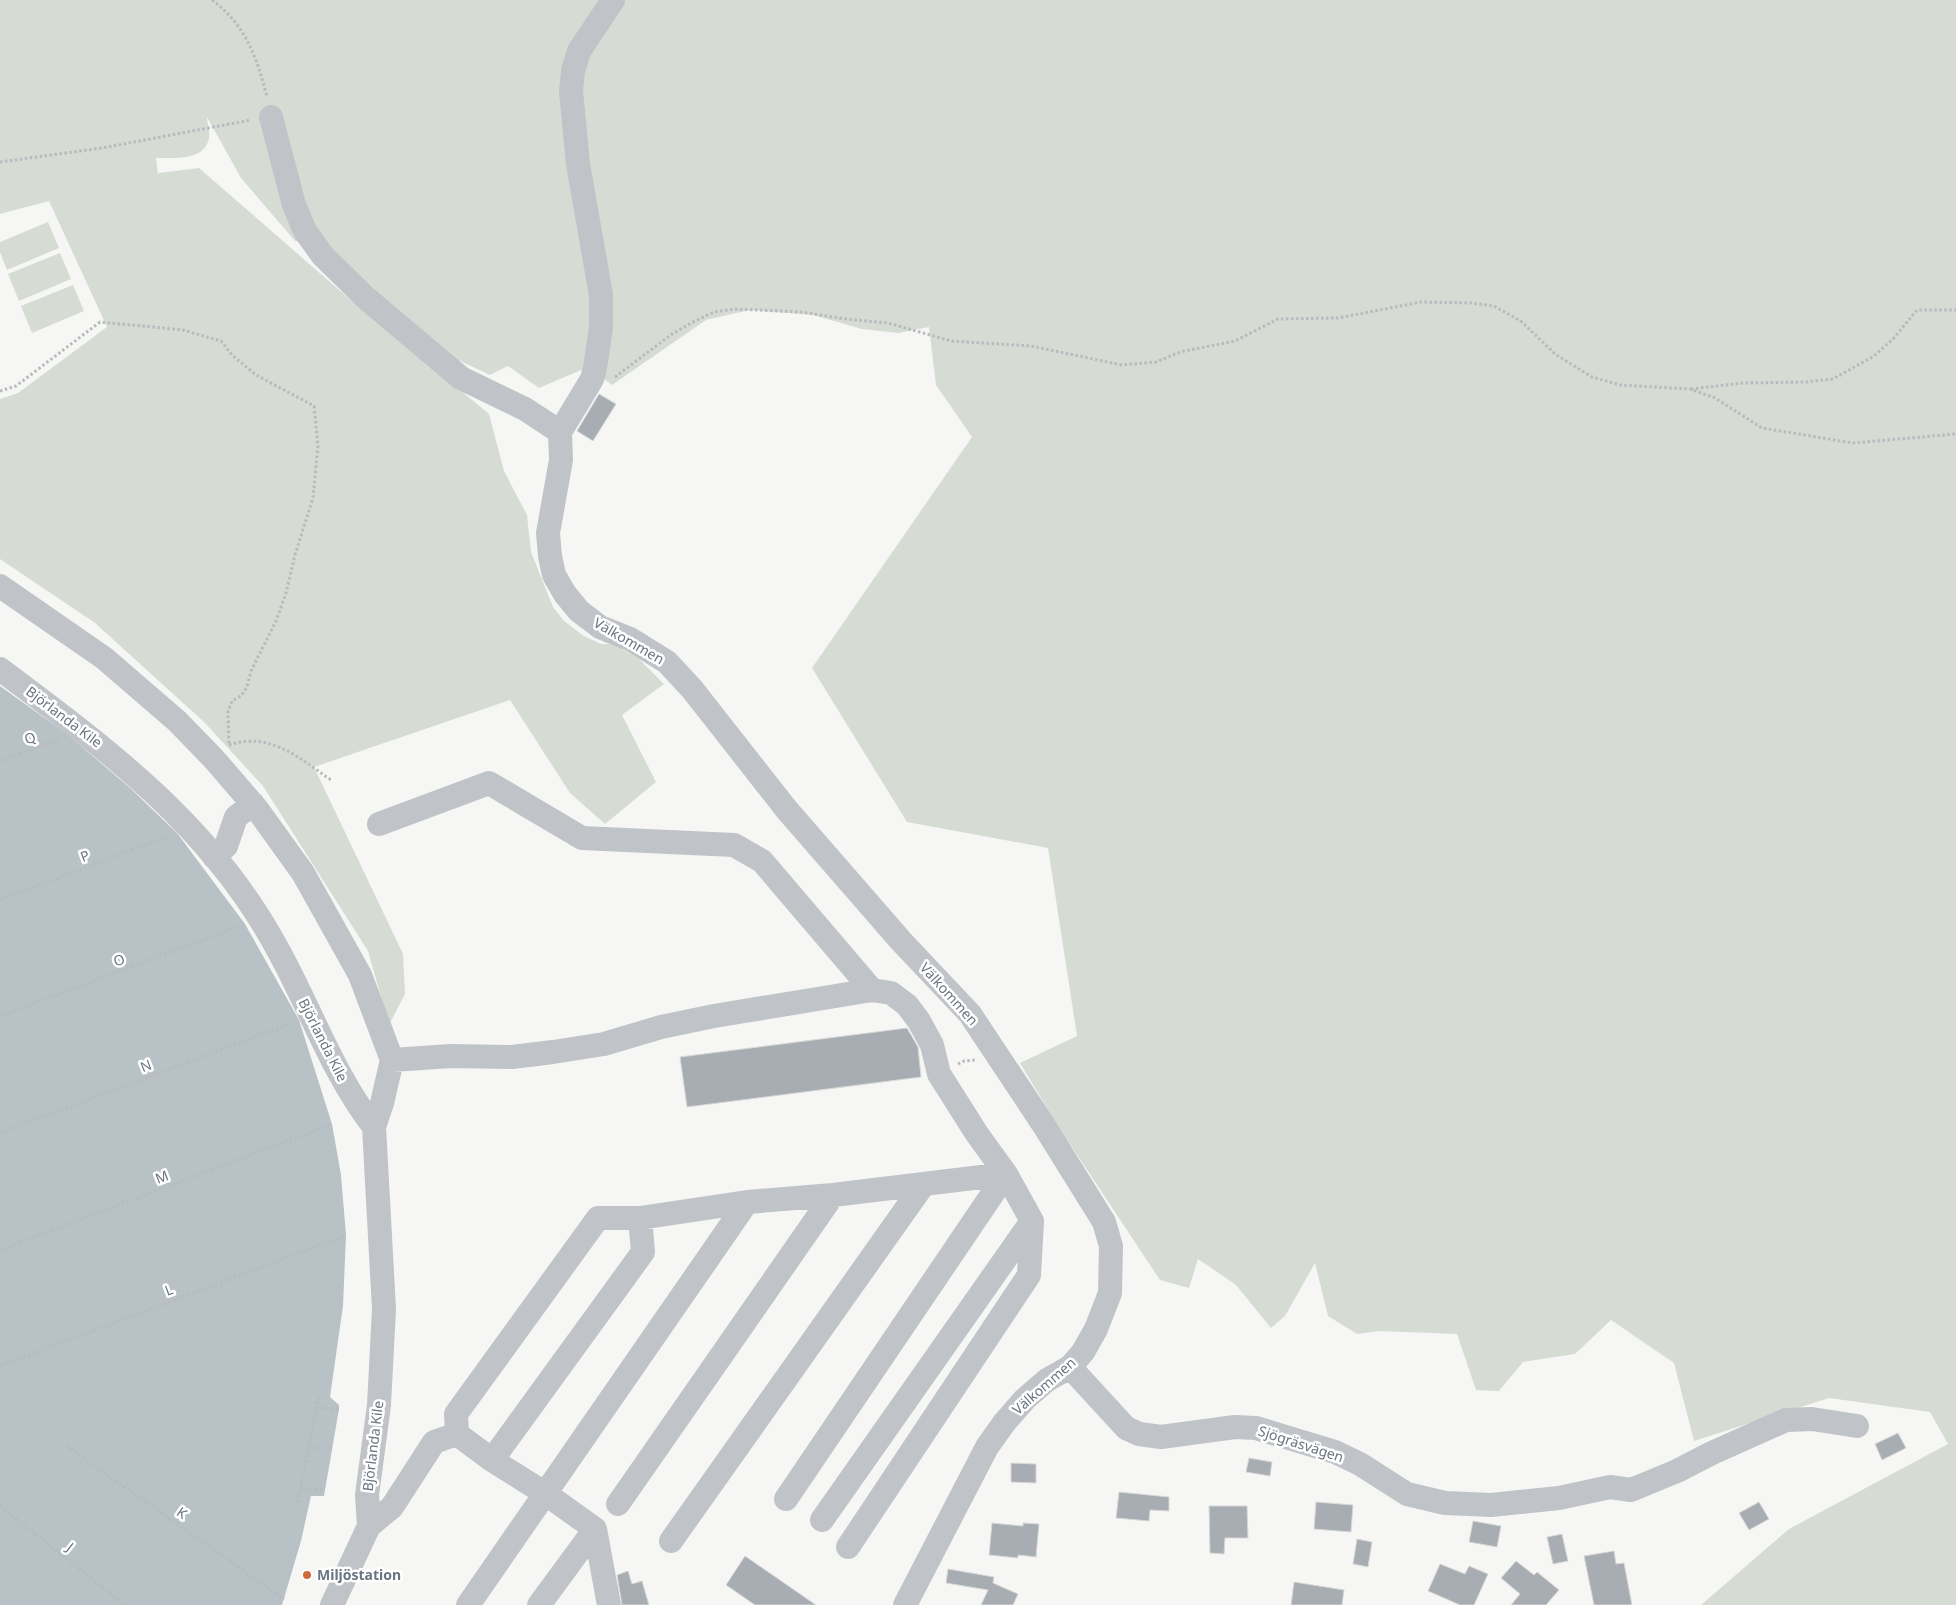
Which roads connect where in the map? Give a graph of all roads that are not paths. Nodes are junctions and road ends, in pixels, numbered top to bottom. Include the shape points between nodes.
1 (613, 0) edge
2 (271, 117) road end
3 (560, 432) junction
4 (0, 586) edge
5 (0, 669) edge
6 (253, 804) junction
7 (379, 824) dead end
8 (214, 857) junction
9 (872, 990) junction
10 (392, 1060) junction
11 (374, 1127) junction
12 (1006, 1174) junction
13 (923, 1185) junction
14 (834, 1195) junction
15 (747, 1202) junction
16 (640, 1218) junction
17 (1032, 1221) junction
18 (1070, 1367) junction
19 (1856, 1426) dead end
20 (457, 1434) junction
21 (492, 1460) junction
22 (546, 1494) junction
23 (786, 1499) dead end
24 (618, 1504) dead end
25 (822, 1520) dead end
26 (369, 1526) junction
27 (595, 1529) junction
28 (671, 1541) dead end
29 (848, 1547) dead end
30 (332, 1605) edge
31 (468, 1605) edge
32 (539, 1605) edge
33 (609, 1605) edge
34 (905, 1605) edge

1 - 3 street via 579,51 571,91 578,164 600,295 601,328 592,379
2 - 3 street via 294,205 305,231 323,256 366,298 461,378 525,409
3 - 18 street, Välkommen via 561,460 548,533 554,575 565,594 579,611 600,627 630,639 667,662 692,689 786,810 970,1014 1104,1222 1111,1246 1110,1293 1096,1329
4 - 6 street via 104,658 177,721 221,751
5 - 8 street, Björlanda Kile via 140,778 187,824
6 - 8 street via 236,817 226,846
6 - 10 street via 303,873 360,975
7 - 9 street via 489,783 582,838 734,845 762,861
8 - 11 street, Björlanda Kile via 241,890 277,947 344,1081
9 - 10 street via 714,1016 604,1044 553,1052 512,1057 451,1056
9 - 12 street via 891,993 907,1005 919,1021 932,1045 940,1074
10 - 11 street
11 - 26 street, Björlanda Kile via 384,1309 379,1405 367,1495
12 - 13 street
12 - 17 street
12 - 23 street
13 - 14 street
13 - 28 street
14 - 15 street
14 - 24 street
15 - 16 street
15 - 22 street
16 - 20 street via 598,1218 456,1414
16 - 21 street via 643,1252
17 - 25 street
17 - 29 street via 1030,1274
18 - 19 street, Sjögräsvägen via 1126,1428 1139,1434 1161,1437 1235,1427 1256,1428 1335,1452 1407,1494 1445,1503 1491,1505 1559,1498 1610,1487 1631,1490 1786,1420 1812,1419
18 - 34 street, Välkommen via 1047,1380 1025,1399 987,1447
20 - 21 street
20 - 26 street, Björlanda Kile via 434,1442 392,1507
21 - 22 street
22 - 27 street
22 - 31 street
26 - 30 street, Björlanda Kile
27 - 32 street
27 - 33 street

